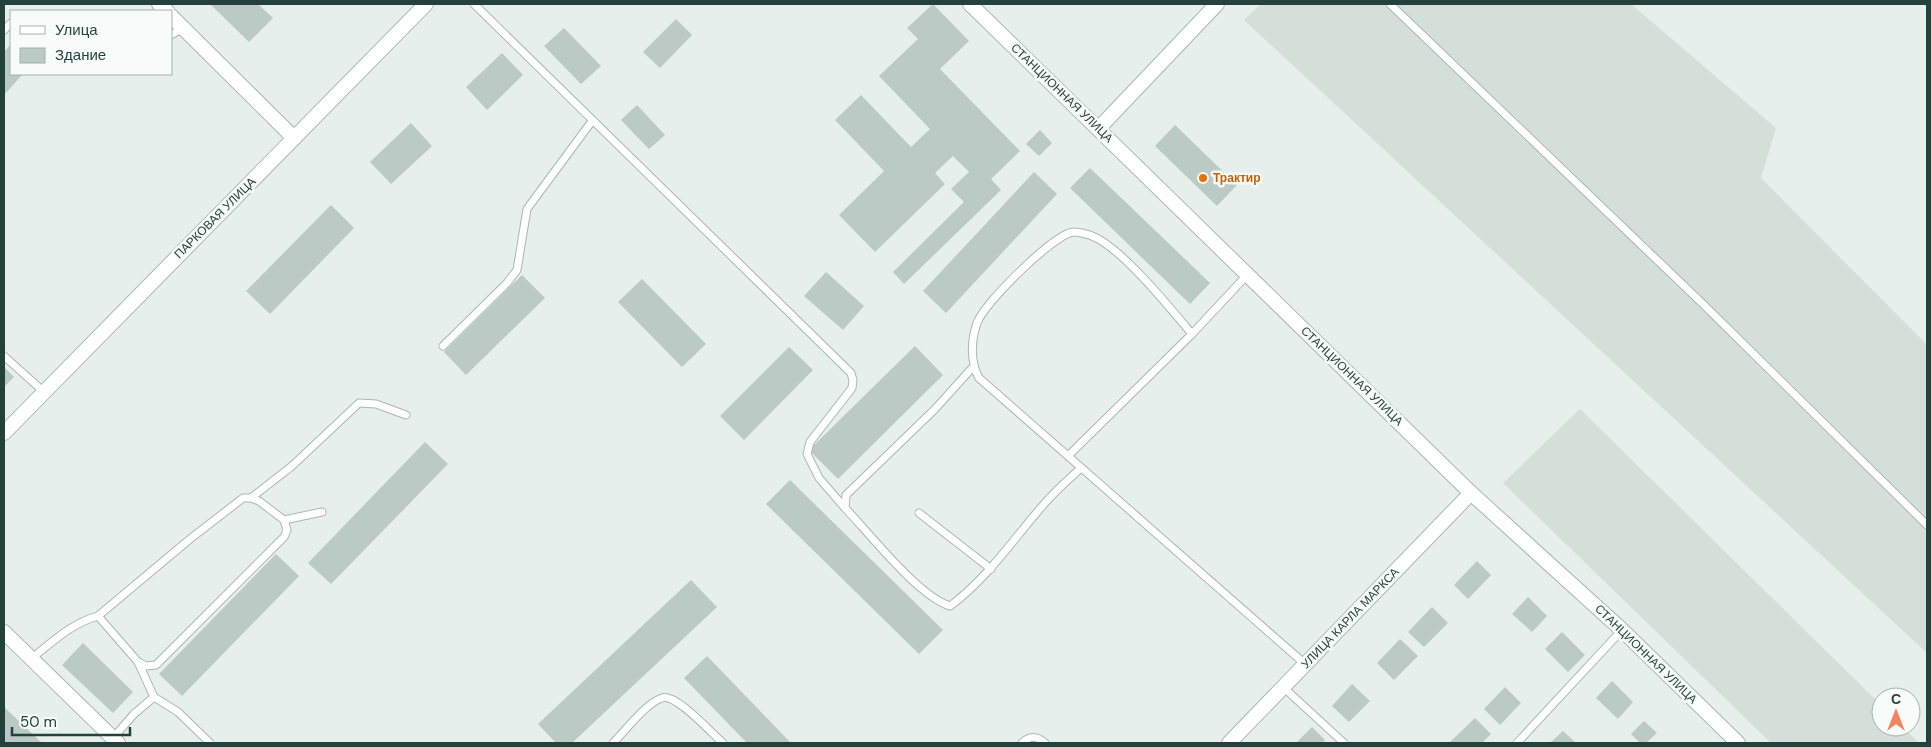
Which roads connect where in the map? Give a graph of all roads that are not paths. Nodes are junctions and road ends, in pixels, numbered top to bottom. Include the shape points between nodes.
1 (426, 4) edge
2 (474, 4) edge
3 (970, 4) edge
4 (1217, 4) edge
5 (1390, 4) edge
6 (172, 18) edge
7 (177, 31) edge
8 (592, 121) junction
9 (1099, 128) junction
10 (294, 138) junction
11 (1248, 274) junction
12 (1192, 334) junction
13 (442, 346) dead end
14 (4, 356) edge
15 (973, 367) junction
16 (44, 392) junction
17 (406, 415) dead end
18 (4, 433) edge
19 (1068, 456) junction
20 (1081, 468) junction
21 (1471, 493) junction
22 (251, 498) junction
23 (845, 508) junction
24 (322, 512) dead end
25 (919, 513) dead end
26 (284, 520) junction
27 (1927, 525) edge
28 (991, 569) junction
29 (98, 616) junction
30 (1622, 630) junction
31 (4, 632) edge
32 (31, 658) junction
33 (138, 662) junction
34 (1305, 664) junction
35 (1283, 687) junction
36 (154, 697) junction
37 (115, 741) edge
38 (210, 743) edge
39 (613, 743) edge
40 (723, 743) edge
41 (1022, 743) edge
42 (1045, 743) edge
43 (1229, 743) edge
44 (1344, 743) edge
45 (1517, 743) edge
46 (1738, 743) edge

1 - 10 street, ПАРКОВАЯ УЛИЦА
2 - 8 lane
3 - 9 street, СТАНЦИОННАЯ УЛИЦА
4 - 9 street
5 - 27 lane via 1705,306
6 - 7 street
7 - 10 street
8 - 13 lane via 528,209 517,270
8 - 23 lane via 851,373 852,388 810,442 807,454 819,478
9 - 11 street, СТАНЦИОННАЯ УЛИЦА
10 - 16 street, ПАРКОВАЯ УЛИЦА
11 - 12 lane
11 - 21 street, СТАНЦИОННАЯ УЛИЦА
12 - 15 lane via 1161,297 1110,246 1092,235 1073,232 1056,240 1027,265 986,307 977,323
12 - 19 lane
14 - 16 lane
15 - 19 lane via 979,378
15 - 23 lane via 846,495
16 - 18 street, ПАРКОВАЯ УЛИЦА
17 - 22 lane via 376,404 359,402 292,466
19 - 20 lane
20 - 28 lane via 1046,501
20 - 34 lane
21 - 30 street, СТАНЦИОННАЯ УЛИЦА
21 - 34 street, УЛИЦА КАРЛА МАРКСА
22 - 26 lane
22 - 29 lane via 243,498
23 - 28 lane via 937,602 950,606
24 - 26 lane
25 - 28 lane
26 - 33 lane via 284,537 156,664 146,666
29 - 32 lane via 73,627
29 - 33 lane
30 - 45 lane
30 - 46 street, СТАНЦИОННАЯ УЛИЦА
31 - 32 street
32 - 37 street
33 - 36 lane
34 - 35 street, УЛИЦА КАРЛА МАРКСА
35 - 43 street, УЛИЦА КАРЛА МАРКСА
35 - 44 lane
36 - 37 lane via 134,714
36 - 38 lane via 178,712
39 - 40 lane via 652,703 663,697 675,699
41 - 42 lane via 1032,737

